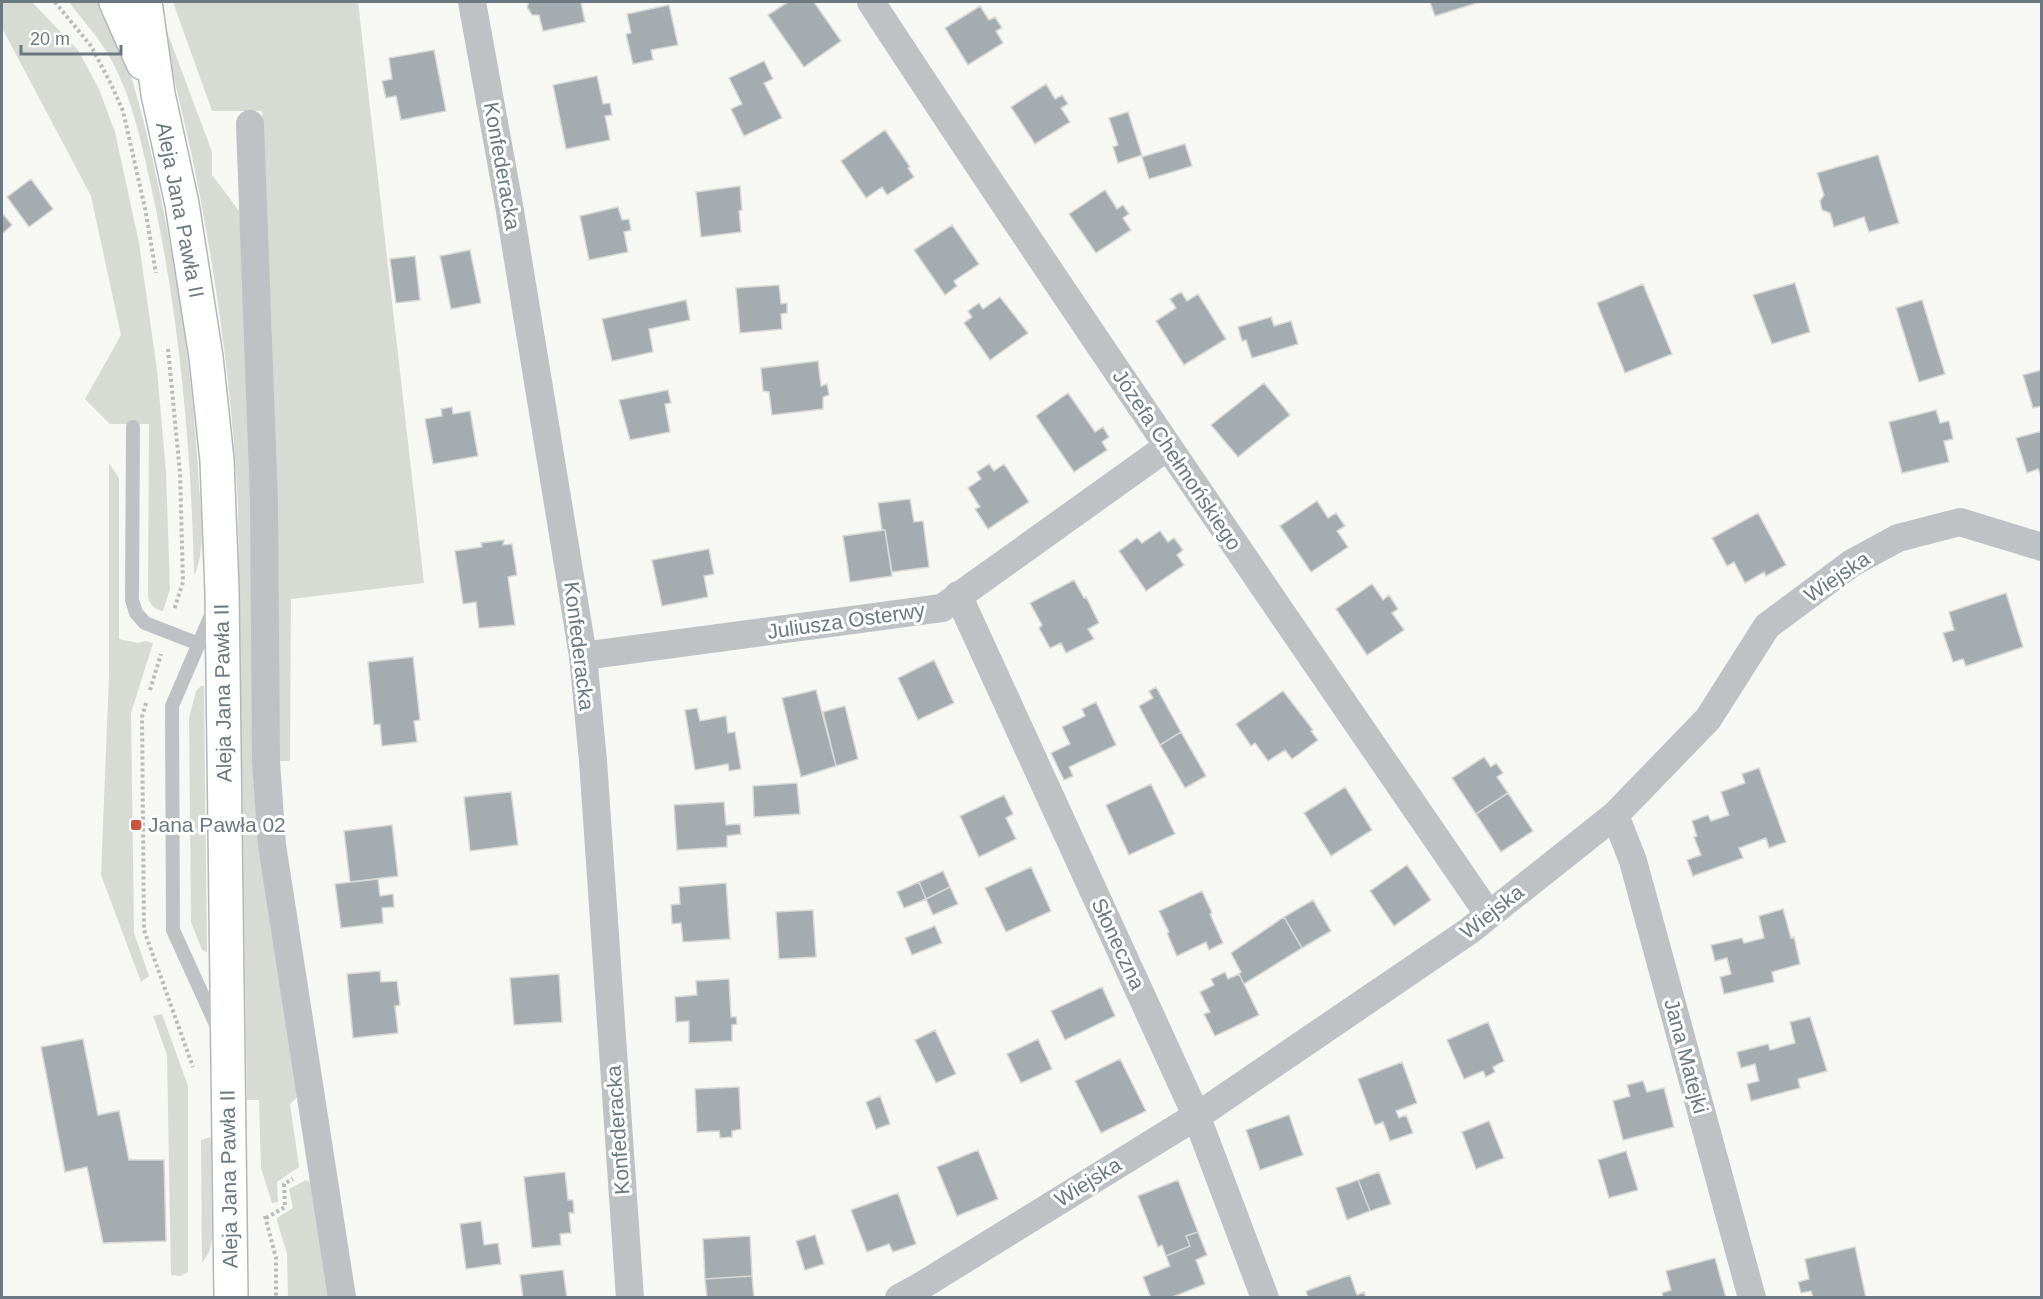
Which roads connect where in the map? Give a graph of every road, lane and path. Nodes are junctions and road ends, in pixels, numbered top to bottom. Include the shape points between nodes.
1 (116, 2) edge
2 (145, 2) edge
3 (472, 2) edge
4 (871, 2) edge
5 (158, 94) junction
6 (250, 124) dead end
7 (133, 427) dead end
8 (1167, 447) junction
9 (2042, 547) edge
10 (222, 591) junction
11 (958, 596) junction
12 (199, 644) junction
13 (583, 656) junction
14 (1615, 815) junction
15 (1489, 915) junction
16 (228, 1050) junction
17 (1197, 1115) junction
18 (320, 1164) junction
19 (915, 1294) edge
20 (231, 1298) edge
21 (276, 1298) edge
22 (342, 1298) edge
23 (630, 1298) edge
24 (1265, 1298) edge
25 (1752, 1298) edge

1 - 5 street, Aleja Jana Pawła II
2 - 5 street, Aleja Jana Pawła II
3 - 13 street, Konfederacka
4 - 8 street, Józefa Chełmońskiego
5 - 10 street, Aleja Jana Pawła II via 182,204 206,357 217,460
6 - 18 street via 264,502 266,762 272,845
7 - 12 lane via 132,600 145,623
8 - 11 street, Juliusza Osterwy
8 - 15 street, Józefa Chełmońskiego
9 - 14 street, Wiejska via 1960,522 1898,538 1852,563 1767,626 1708,719
10 - 12 lane
10 - 16 street, Aleja Jana Pawła II
11 - 13 street, Juliusza Osterwy via 942,608
11 - 17 street, Słoneczna
12 - 16 lane via 172,706 173,930
13 - 23 street, Konfederacka
14 - 15 street, Wiejska
14 - 25 street, Jana Matejki via 1633,861
15 - 17 street, Wiejska
16 - 20 street, Aleja Jana Pawła II
17 - 19 street, Wiejska
17 - 24 street, Słoneczna
18 - 21 path via 284,1184 285,1207 266,1218 276,1258
18 - 22 street

